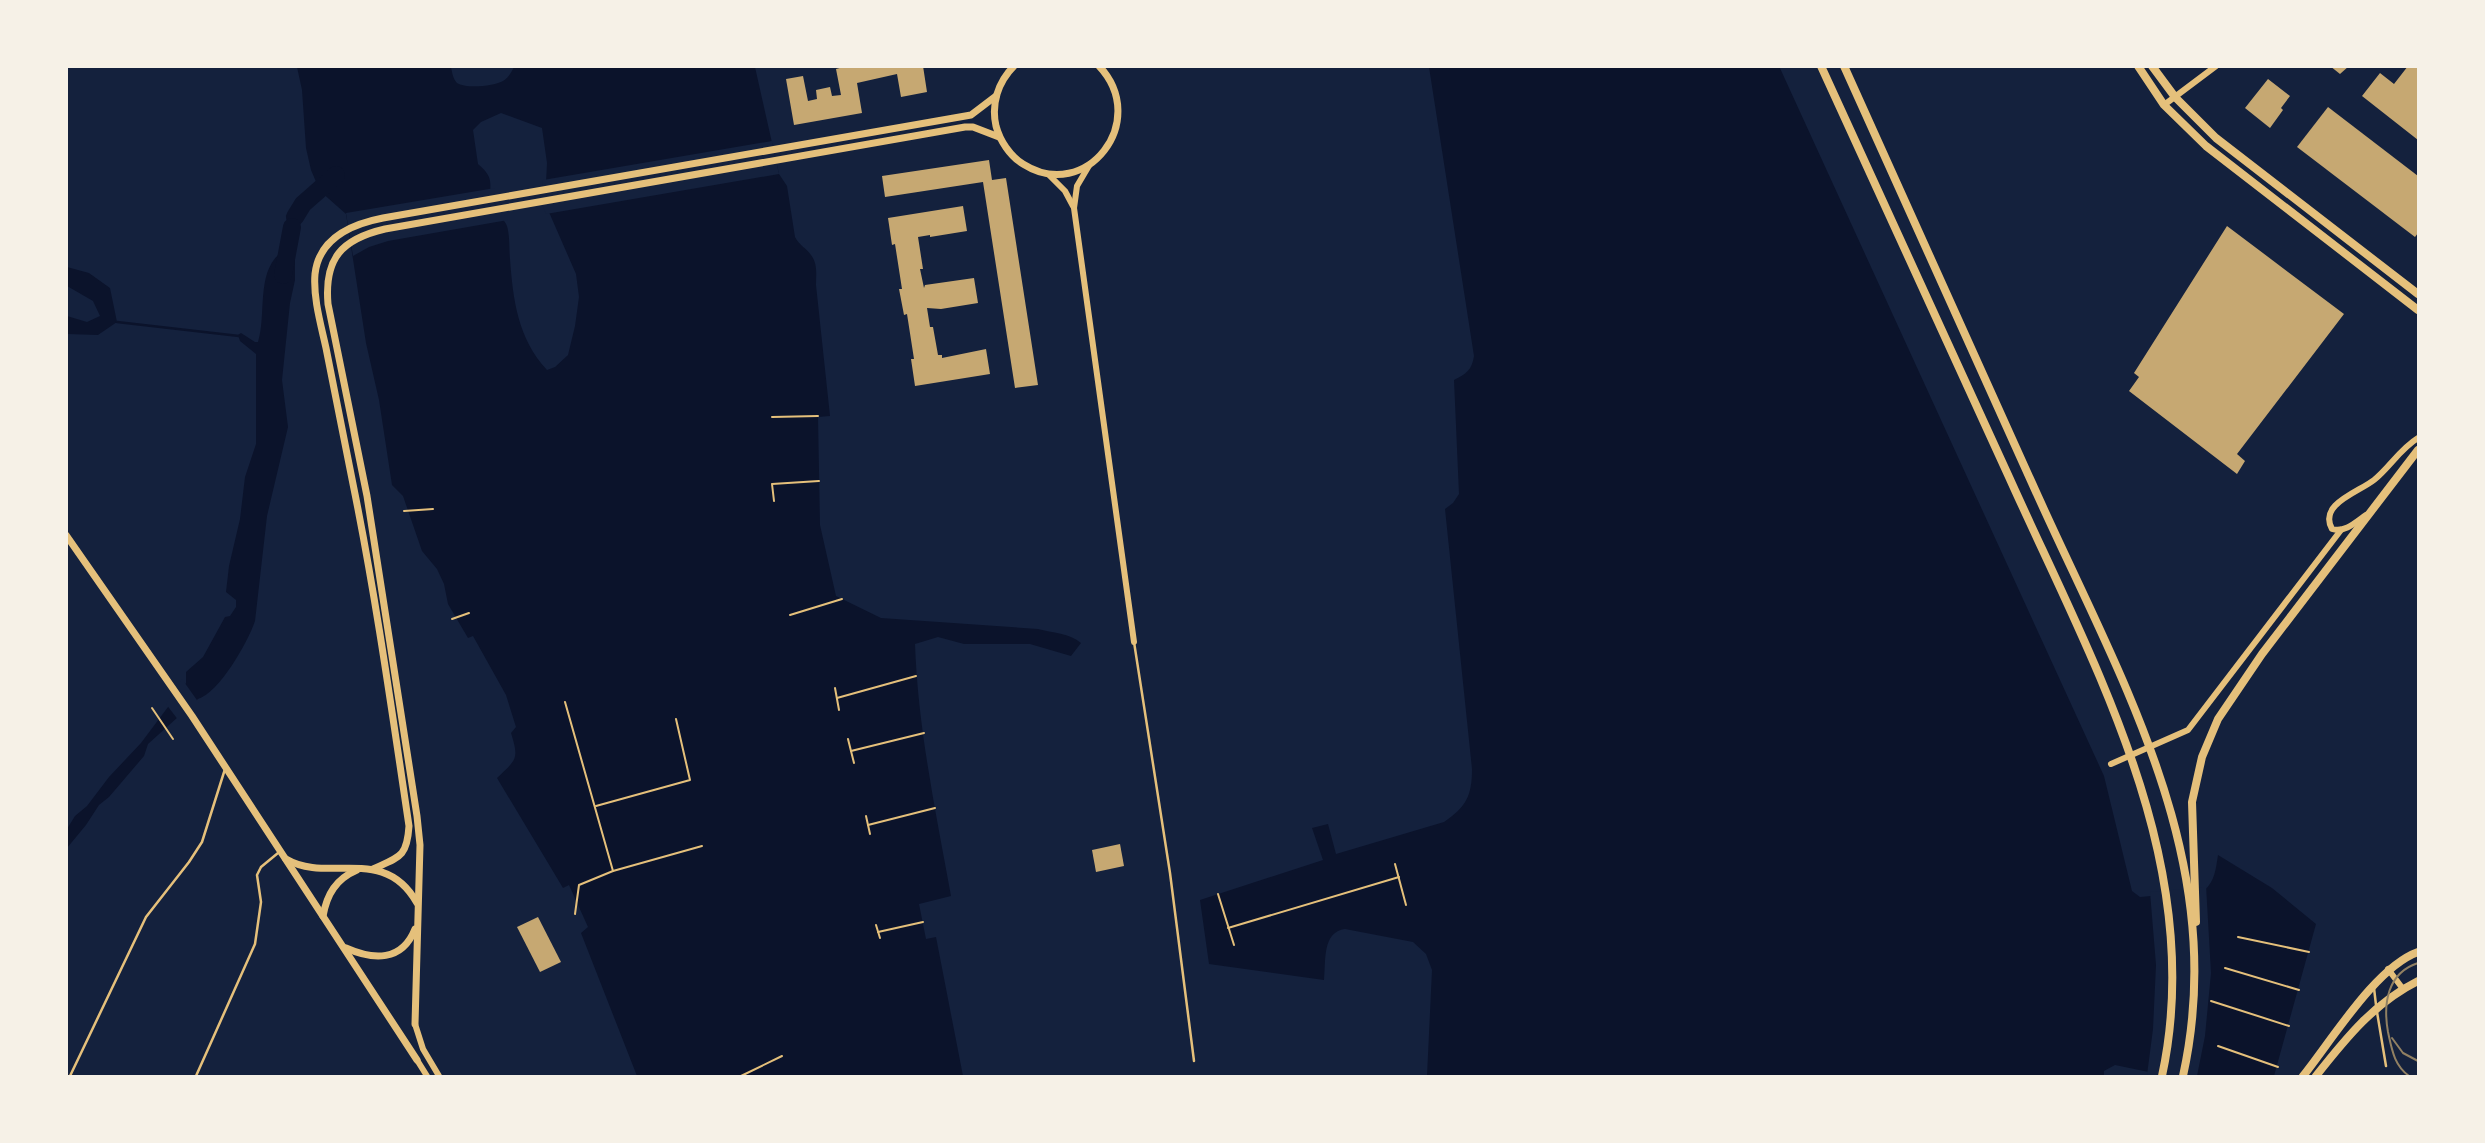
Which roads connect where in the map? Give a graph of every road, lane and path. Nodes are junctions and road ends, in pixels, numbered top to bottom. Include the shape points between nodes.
1 (1014, 66) edge
2 (1099, 66) edge
3 (1821, 66) edge
4 (1844, 66) edge
5 (2138, 66) edge
6 (2152, 66) edge
7 (2216, 66) edge
8 (996, 96) junction
9 (2175, 97) junction
10 (2164, 106) junction
11 (999, 137) junction
12 (1090, 164) junction
13 (1048, 173) junction
14 (1074, 208) junction
15 (2418, 294) edge
16 (2418, 310) edge
17 (818, 416) dead end
18 (772, 417) dead end
19 (2418, 439) edge
20 (2418, 450) edge
21 (819, 481) dead end
22 (774, 501) dead end
23 (433, 509) dead end
24 (404, 511) dead end
25 (2371, 512) junction
26 (2341, 530) junction
27 (66, 535) edge
28 (842, 599) dead end
29 (469, 613) dead end
30 (790, 615) dead end
31 (452, 619) dead end
32 (1134, 642) joint
33 (916, 676) dead end
34 (835, 688) dead end
35 (837, 698) junction
36 (565, 702) dead end
37 (152, 708) dead end
38 (839, 710) dead end
39 (676, 719) dead end
40 (924, 733) dead end
41 (173, 738) dead end
42 (849, 739) dead end
43 (851, 751) junction
44 (854, 763) dead end
45 (2111, 764) dead end
46 (225, 769) junction
47 (595, 807) junction
48 (935, 807) dead end
49 (866, 816) dead end
50 (868, 825) junction
51 (870, 834) dead end
52 (702, 846) dead end
53 (280, 851) junction
54 (286, 859) junction
55 (1395, 864) dead end
56 (361, 868) junction
57 (373, 869) junction
58 (613, 871) junction
59 (1399, 877) junction
60 (1218, 894) dead end
61 (418, 905) junction
62 (1406, 905) dead end
63 (575, 914) dead end
64 (323, 916) junction
65 (418, 922) junction
66 (923, 922) dead end
67 (876, 925) dead end
68 (1228, 928) junction
69 (878, 932) junction
70 (2238, 937) dead end
71 (880, 938) dead end
72 (1234, 945) dead end
73 (2195, 946) junction
74 (344, 947) junction
75 (2309, 952) dead end
76 (2418, 952) edge
77 (2225, 968) dead end
78 (2388, 969) junction
79 (2418, 981) edge
80 (2374, 984) junction
81 (2403, 989) junction
82 (2299, 990) dead end
83 (2211, 1001) dead end
84 (2376, 1008) junction
85 (415, 1024) joint
86 (2289, 1026) dead end
87 (2218, 1046) dead end
88 (782, 1056) dead end
89 (417, 1060) joint
90 (1194, 1061) dead end
91 (2386, 1066) dead end
92 (2278, 1067) dead end
93 (70, 1076) edge
94 (196, 1076) edge
95 (427, 1076) edge
96 (439, 1076) edge
97 (741, 1076) edge
98 (2162, 1076) edge
99 (2183, 1076) edge
100 (2303, 1076) edge
101 (2316, 1076) edge

1 - 8 street
2 - 12 street via 1114,89 1119,117 1110,144
3 - 98 main road via 2131,754 2166,887 2172,1006
4 - 73 main road via 2155,759 2174,820
5 - 10 main road
6 - 9 main road
7 - 9 street
8 - 11 street via 994,117
8 - 57 street via 971,115 383,218 348,227 331,241 315,274 315,289 356,498 409,826 407,846 399,856
9 - 10 street
9 - 15 main road via 2216,138
10 - 16 main road via 2206,146
11 - 13 street via 1019,162
11 - 61 street via 965,127 385,229 351,240 332,264 326,288 328,304 367,496 418,816
12 - 13 street via 1071,173
12 - 14 street via 1077,186
13 - 14 street
14 - 32 street
17 - 18 path
19 - 26 street via 2373,481 2336,505 2329,524 2332,530
20 - 25 main road
21 - 22 path via 772,485
23 - 24 path
25 - 26 street
25 - 73 main road via 2218,719 2192,802
26 - 45 street via 2188,730
27 - 46 street
28 - 30 path
29 - 31 path
32 - 90 lane
33 - 35 path
34 - 35 path
35 - 38 path
36 - 47 path
37 - 41 path
39 - 47 path via 690,780
40 - 43 path
42 - 43 path
43 - 44 path
46 - 53 street
46 - 93 lane via 202,842 146,917
47 - 58 path
48 - 50 path
49 - 50 path
50 - 51 path
52 - 58 path
53 - 54 street
53 - 94 lane via 257,875 261,902 255,944
54 - 56 street via 299,865
54 - 64 street
55 - 59 path
56 - 57 street
56 - 64 street via 333,887
57 - 61 street via 400,882
58 - 63 path via 579,885
59 - 62 path
59 - 68 path
60 - 68 path
61 - 65 street
64 - 74 street
65 - 74 street via 412,936 389,955 366,957
65 - 85 street
66 - 69 path
67 - 69 path
68 - 72 path
69 - 71 path
70 - 75 path
73 - 99 main road via 2193,1008
74 - 89 street
76 - 78 main road
77 - 82 path
78 - 80 main road
78 - 81 street
79 - 81 main road
80 - 84 lane
80 - 100 main road
81 - 84 main road
83 - 86 path
84 - 91 lane
84 - 101 main road
85 - 96 street
87 - 92 path
88 - 97 path
89 - 95 street

